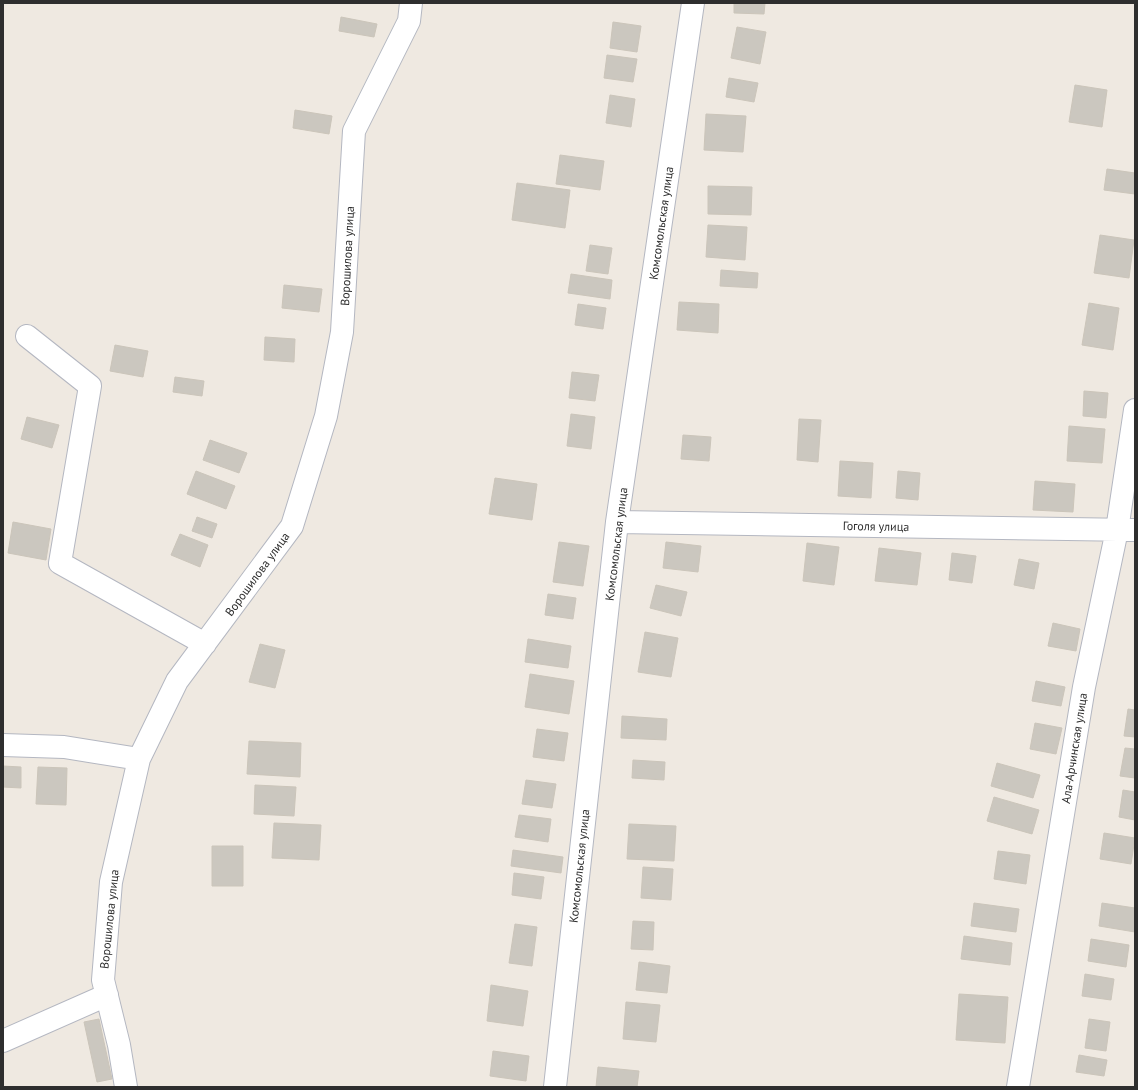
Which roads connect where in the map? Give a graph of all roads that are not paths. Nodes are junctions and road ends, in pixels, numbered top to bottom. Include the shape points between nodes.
1 (411, 3) edge
2 (693, 3) edge
3 (27, 336) dead end
4 (1135, 410) edge
5 (617, 522) junction
6 (1126, 530) edge
7 (205, 644) junction
8 (3, 745) edge
9 (139, 759) junction
10 (107, 995) junction
11 (3, 1041) edge
12 (126, 1087) edge
13 (555, 1087) edge
14 (1018, 1087) edge

1 - 7 street, Ворошилова улица via 409,21 354,131 342,332 326,416 292,526
2 - 5 street, Комсомольская улица
3 - 7 street via 90,386 60,563
4 - 6 street, Ала-Арчинская улица
5 - 6 street, Гоголя улица
5 - 13 street, Комсомольская улица
6 - 14 street, Ала-Арчинская улица via 1084,687
7 - 9 street, Ворошилова улица via 177,681
8 - 9 street via 64,747
9 - 10 street, Ворошилова улица via 111,882 103,980
10 - 11 street
10 - 12 street, Ворошилова улица via 120,1045

